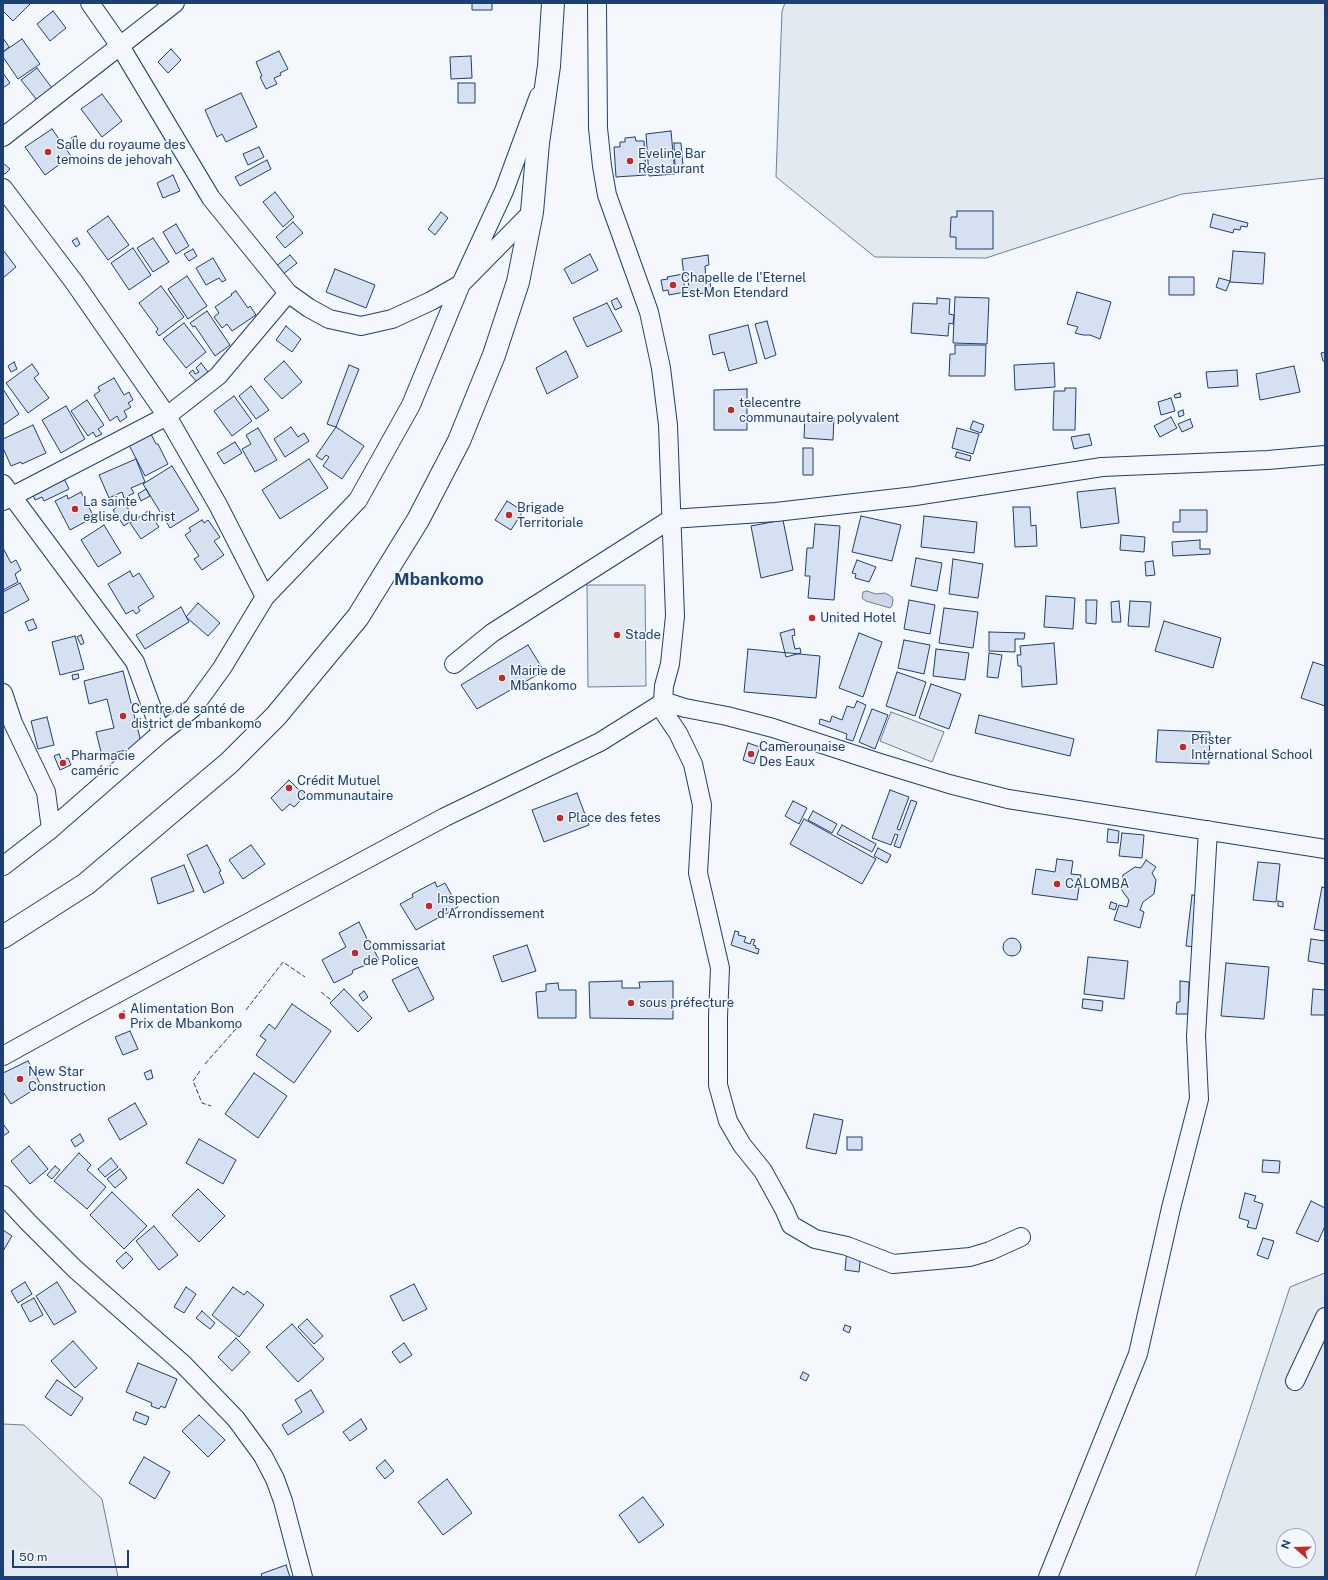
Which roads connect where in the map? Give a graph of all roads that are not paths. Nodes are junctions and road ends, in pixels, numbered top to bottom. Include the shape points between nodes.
1 (90, 3) edge
2 (175, 3) edge
3 (553, 3) edge
4 (598, 3) edge
5 (120, 46) junction
6 (549, 66) junction
7 (3, 137) edge
8 (3, 188) edge
9 (532, 212) junction
10 (461, 284) junction
11 (288, 293) junction
12 (167, 416) junction
13 (1325, 455) edge
14 (6, 494) edge
15 (671, 519) junction
16 (265, 596) junction
17 (454, 664) dead end
18 (3, 693) edge
19 (661, 703) junction
20 (161, 733) junction
21 (52, 828) junction
22 (1208, 830) junction
23 (1325, 850) edge
24 (3, 866) edge
25 (3, 937) edge
26 (3, 1056) edge
27 (3, 1194) edge
28 (1021, 1237) dead end
29 (1325, 1317) edge
30 (1295, 1381) dead end
31 (303, 1577) edge
32 (1048, 1577) edge

1 - 5 street
2 - 5 street
3 - 6 highway
4 - 15 street via 598,128 602,166 607,195 649,312 661,368 668,425
5 - 7 street
5 - 11 street via 211,198
6 - 9 highway via 538,143
6 - 10 street via 504,191
8 - 12 street via 74,282
9 - 10 street
9 - 25 highway via 518,282 494,355 459,441 418,520 358,617 276,716 229,763 86,884
10 - 11 street via 392,319 361,326 329,319
10 - 16 street via 411,405 358,500
11 - 12 street via 218,376
12 - 14 street
12 - 16 street via 218,505
13 - 15 street via 1102,467 915,496 776,512
14 - 20 street via 135,662
15 - 17 street via 492,633
15 - 19 street via 674,616 670,664
16 - 20 street via 222,668 193,708
18 - 21 street via 13,723 46,792
19 - 22 street via 773,728 876,762 1008,799
19 - 26 street via 600,742 445,817
19 - 28 street via 692,764 702,805 698,873 720,968 718,1085 728,1121 742,1145 763,1171 791,1225 815,1239 847,1246 893,1264 970,1257
20 - 21 street
21 - 24 street
22 - 23 street
22 - 32 street via 1196,1036 1199,1099 1138,1354
27 - 31 street via 75,1269 183,1364 236,1419 263,1456 275,1479
29 - 30 street

